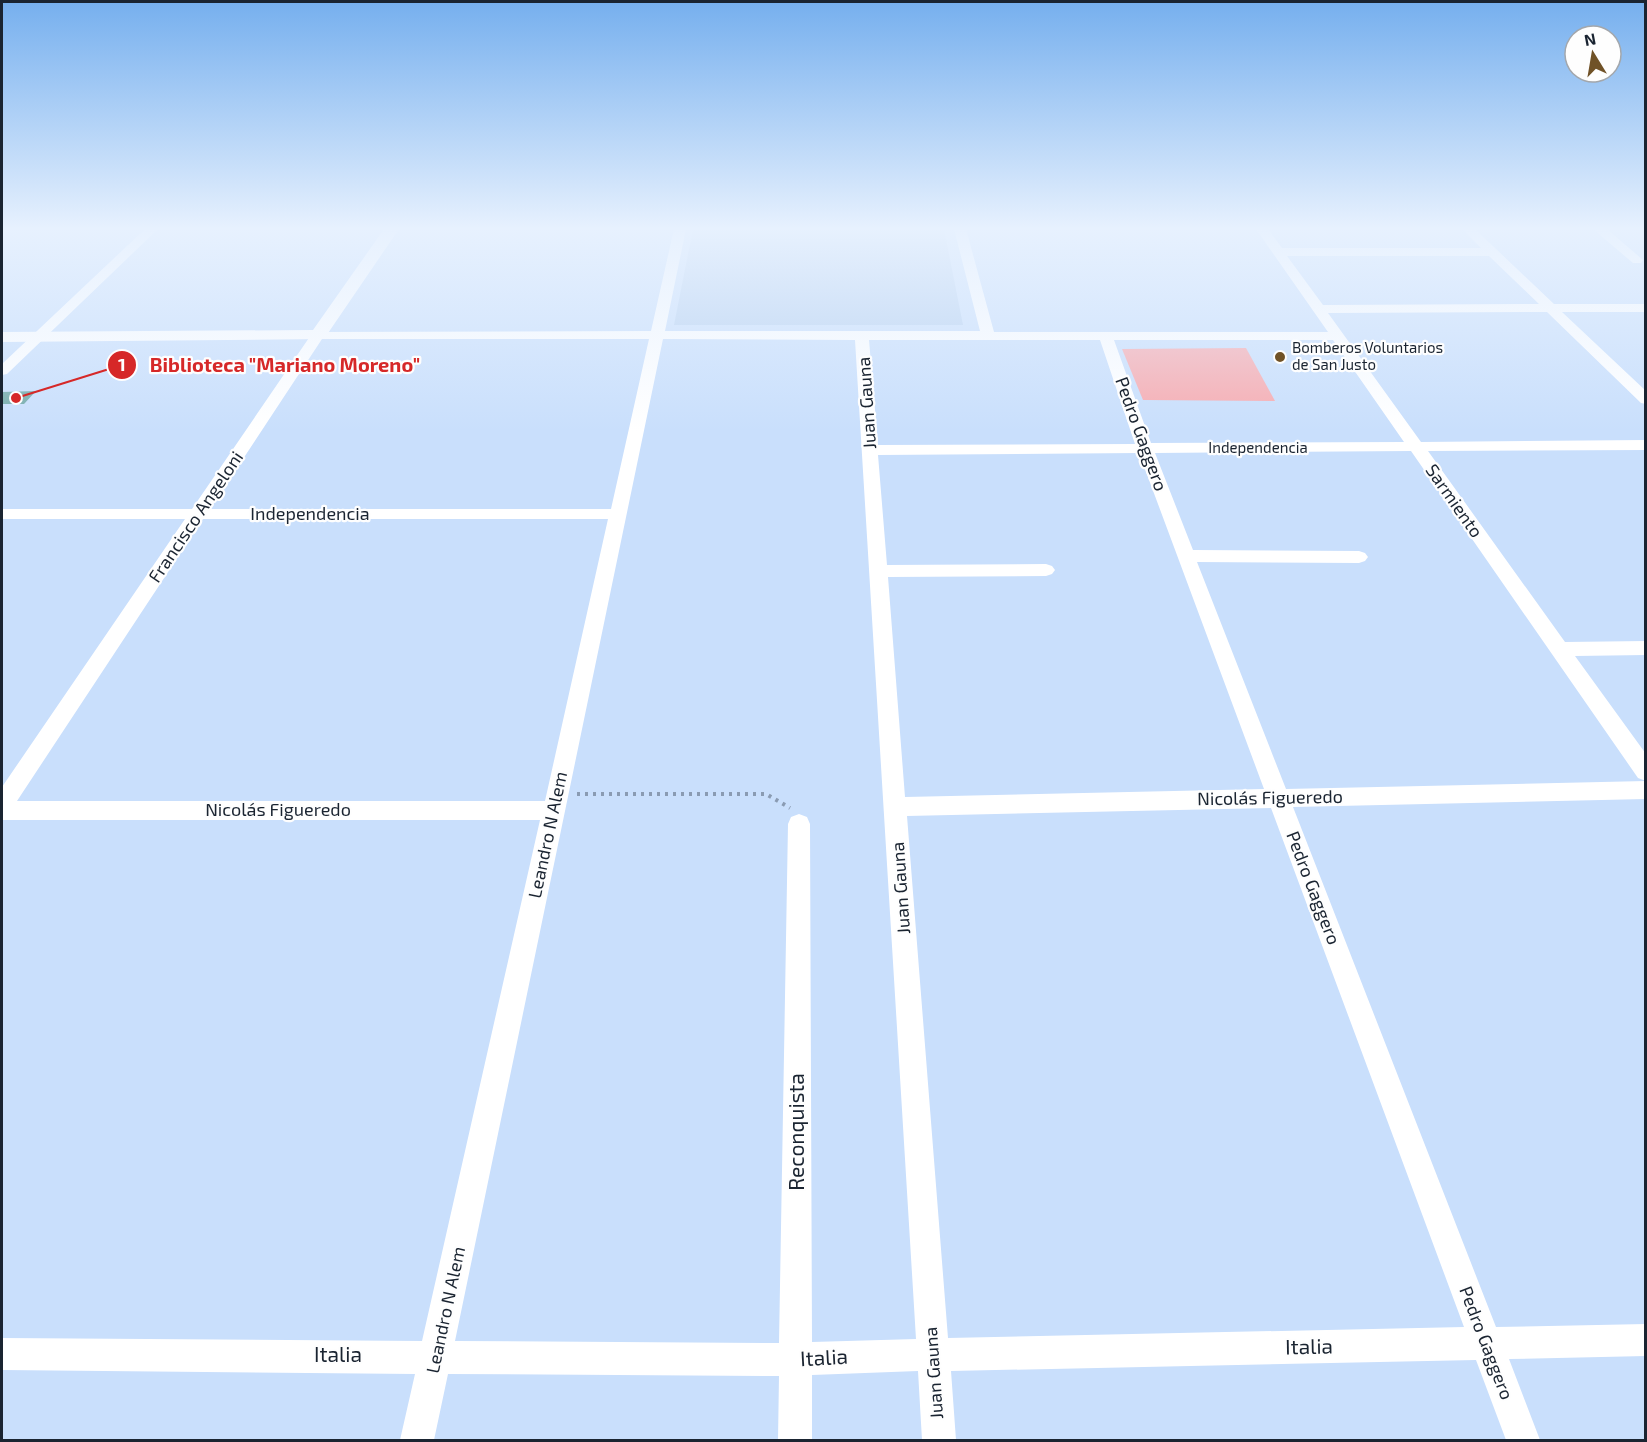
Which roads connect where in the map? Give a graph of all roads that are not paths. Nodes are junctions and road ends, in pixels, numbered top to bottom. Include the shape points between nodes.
1 (81, 296) edge
2 (345, 296) edge
3 (666, 296) edge
4 (978, 296) edge
5 (1310, 296) edge
6 (1538, 296) edge
7 (1550, 308) junction
8 (1646, 308) edge
9 (1319, 309) junction
10 (318, 335) junction
11 (658, 335) junction
12 (862, 335) junction
13 (988, 335) junction
14 (1105, 335) junction
15 (1337, 336) junction
16 (2, 337) edge
17 (37, 338) junction
18 (2, 371) edge
19 (1646, 400) edge
20 (1646, 445) edge
21 (1415, 447) junction
22 (1145, 448) junction
23 (870, 450) junction
24 (2, 514) edge
25 (199, 514) junction
26 (618, 514) junction
27 (1187, 556) junction
28 (1359, 556) dead end
29 (1046, 570) dead end
30 (879, 571) junction
31 (1646, 648) edge
32 (1558, 649) junction
33 (1646, 772) edge
34 (1646, 790) edge
35 (1278, 798) junction
36 (556, 802) junction
37 (2, 805) edge
38 (895, 807) junction
39 (2, 811) edge
40 (799, 824) road end
41 (1646, 1340) edge
42 (1486, 1343) junction
43 (2, 1354) edge
44 (933, 1355) junction
45 (436, 1356) junction
46 (796, 1360) junction
47 (417, 1440) edge
48 (795, 1440) edge
49 (939, 1440) edge
50 (1523, 1440) edge

1 - 17 street
2 - 10 main road, Francisco Angeloni
3 - 11 street, Leandro N Alem
4 - 13 street
5 - 9 street, Sarmiento
6 - 7 street
7 - 8 street
7 - 9 street
7 - 19 street
9 - 15 street, Sarmiento
10 - 11 street
10 - 17 main road
10 - 25 street, Francisco Angeloni
11 - 12 street
11 - 26 street, Leandro N Alem
12 - 13 street
12 - 23 street, Juan Gauna
13 - 14 street
14 - 15 street
14 - 22 street, Pedro Gaggero
15 - 21 street, Sarmiento
16 - 17 main road
17 - 18 street
20 - 21 street, Independencia
21 - 22 street, Independencia
21 - 32 street, Sarmiento
22 - 23 street, Independencia
22 - 27 street, Pedro Gaggero
23 - 30 street, Juan Gauna
24 - 25 street, Independencia
25 - 26 street, Independencia
25 - 37 street, Francisco Angeloni
26 - 36 street, Leandro N Alem
27 - 28 street
27 - 35 street, Pedro Gaggero
29 - 30 street
30 - 38 street, Juan Gauna
31 - 32 street
32 - 33 street, Sarmiento
34 - 35 street, Nicolás Figueredo
35 - 38 street, Nicolás Figueredo
35 - 42 street, Pedro Gaggero
36 - 39 street, Nicolás Figueredo
36 - 45 street, Leandro N Alem
38 - 44 street, Juan Gauna
40 - 46 street, Reconquista
41 - 42 street, Italia
42 - 44 street, Italia
42 - 50 street, Pedro Gaggero
43 - 45 street, Italia
44 - 46 street, Italia
44 - 49 street, Juan Gauna
45 - 46 street, Italia
45 - 47 street, Leandro N Alem
46 - 48 street, Reconquista

